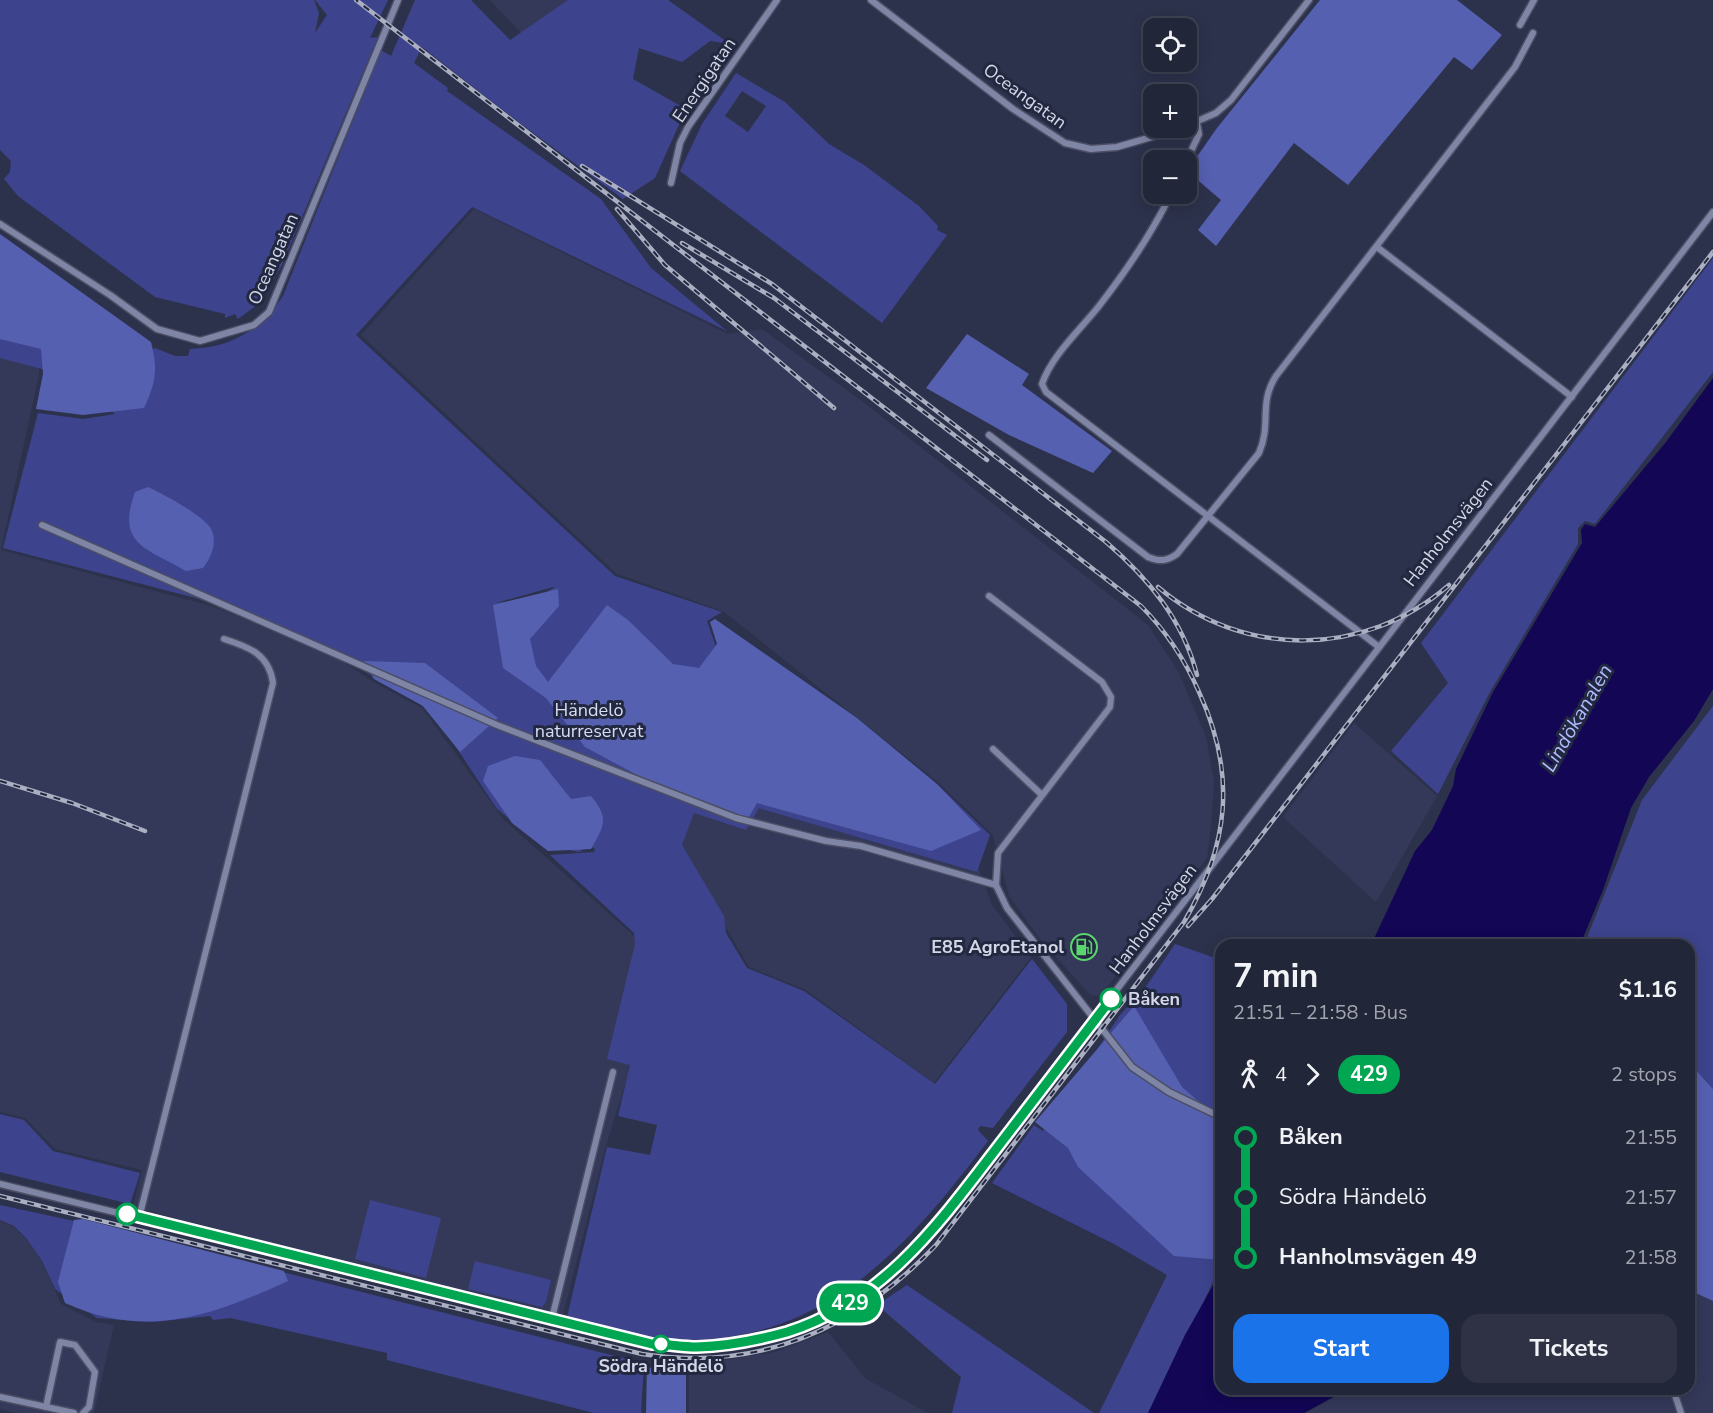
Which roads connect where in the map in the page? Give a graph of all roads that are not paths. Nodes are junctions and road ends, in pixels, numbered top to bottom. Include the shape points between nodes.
1 (398, 0) edge
2 (777, 0) edge
3 (871, 0) edge
4 (1309, 0) edge
5 (1534, 0) edge
6 (1520, 26) dead end
7 (1533, 33) dead end
8 (1197, 123) joint
9 (1148, 138) edge
10 (1192, 150) edge
11 (671, 183) dead end
12 (1166, 204) edge
13 (1713, 212) edge
14 (0, 224) edge
15 (1377, 247) junction
16 (1572, 396) junction
17 (989, 435) dead end
18 (1208, 516) junction
19 (42, 525) dead end
20 (989, 596) dead end
21 (224, 639) dead end
22 (1379, 647) junction
23 (993, 749) dead end
24 (1042, 795) junction
25 (996, 885) junction
26 (1094, 1022) junction
27 (613, 1072) dead end
28 (1215, 1114) edge
29 (0, 1184) edge
30 (140, 1218) junction
31 (551, 1322) junction
32 (1675, 1395) edge
33 (0, 1397) edge
34 (46, 1407) junction
35 (74, 1413) edge
36 (83, 1413) edge
37 (1681, 1413) edge

1 - 14 street, Oceangatan via 269,312 254,325 200,341 156,329
2 - 11 street, Energigatan via 688,127 680,143
3 - 9 street, Oceangatan via 1013,109 1065,143 1091,149
4 - 8 street, Oceangatan via 1231,100
5 - 6 street
7 - 15 street via 1515,67
8 - 10 street via 1199,134
12 - 18 street via 1139,254 1059,356 1042,384 1046,392
13 - 16 street, Hanholmsvägen
15 - 16 street
15 - 18 street via 1268,389 1266,437 1259,453
16 - 22 street, Hanholmsvägen
17 - 18 street via 1148,558 1158,561 1177,554
18 - 22 street
19 - 25 street via 497,725 736,818 861,846
20 - 24 street via 1102,682 1111,697 1110,707
21 - 30 street via 258,652 267,662 273,683
22 - 26 street, Hanholmsvägen
23 - 24 street
24 - 25 street via 998,853
25 - 26 street via 1007,908
26 - 28 street via 1132,1068 1169,1092
26 - 31 street, Hanholmsvägen via 927,1237 889,1275 841,1308 787,1332 698,1347 652,1344
27 - 31 street
29 - 30 street, Hanholmsvägen
30 - 31 street, Hanholmsvägen
32 - 37 street
33 - 34 street
34 - 35 street
34 - 36 street via 60,1342 75,1346 95,1372 89,1407

